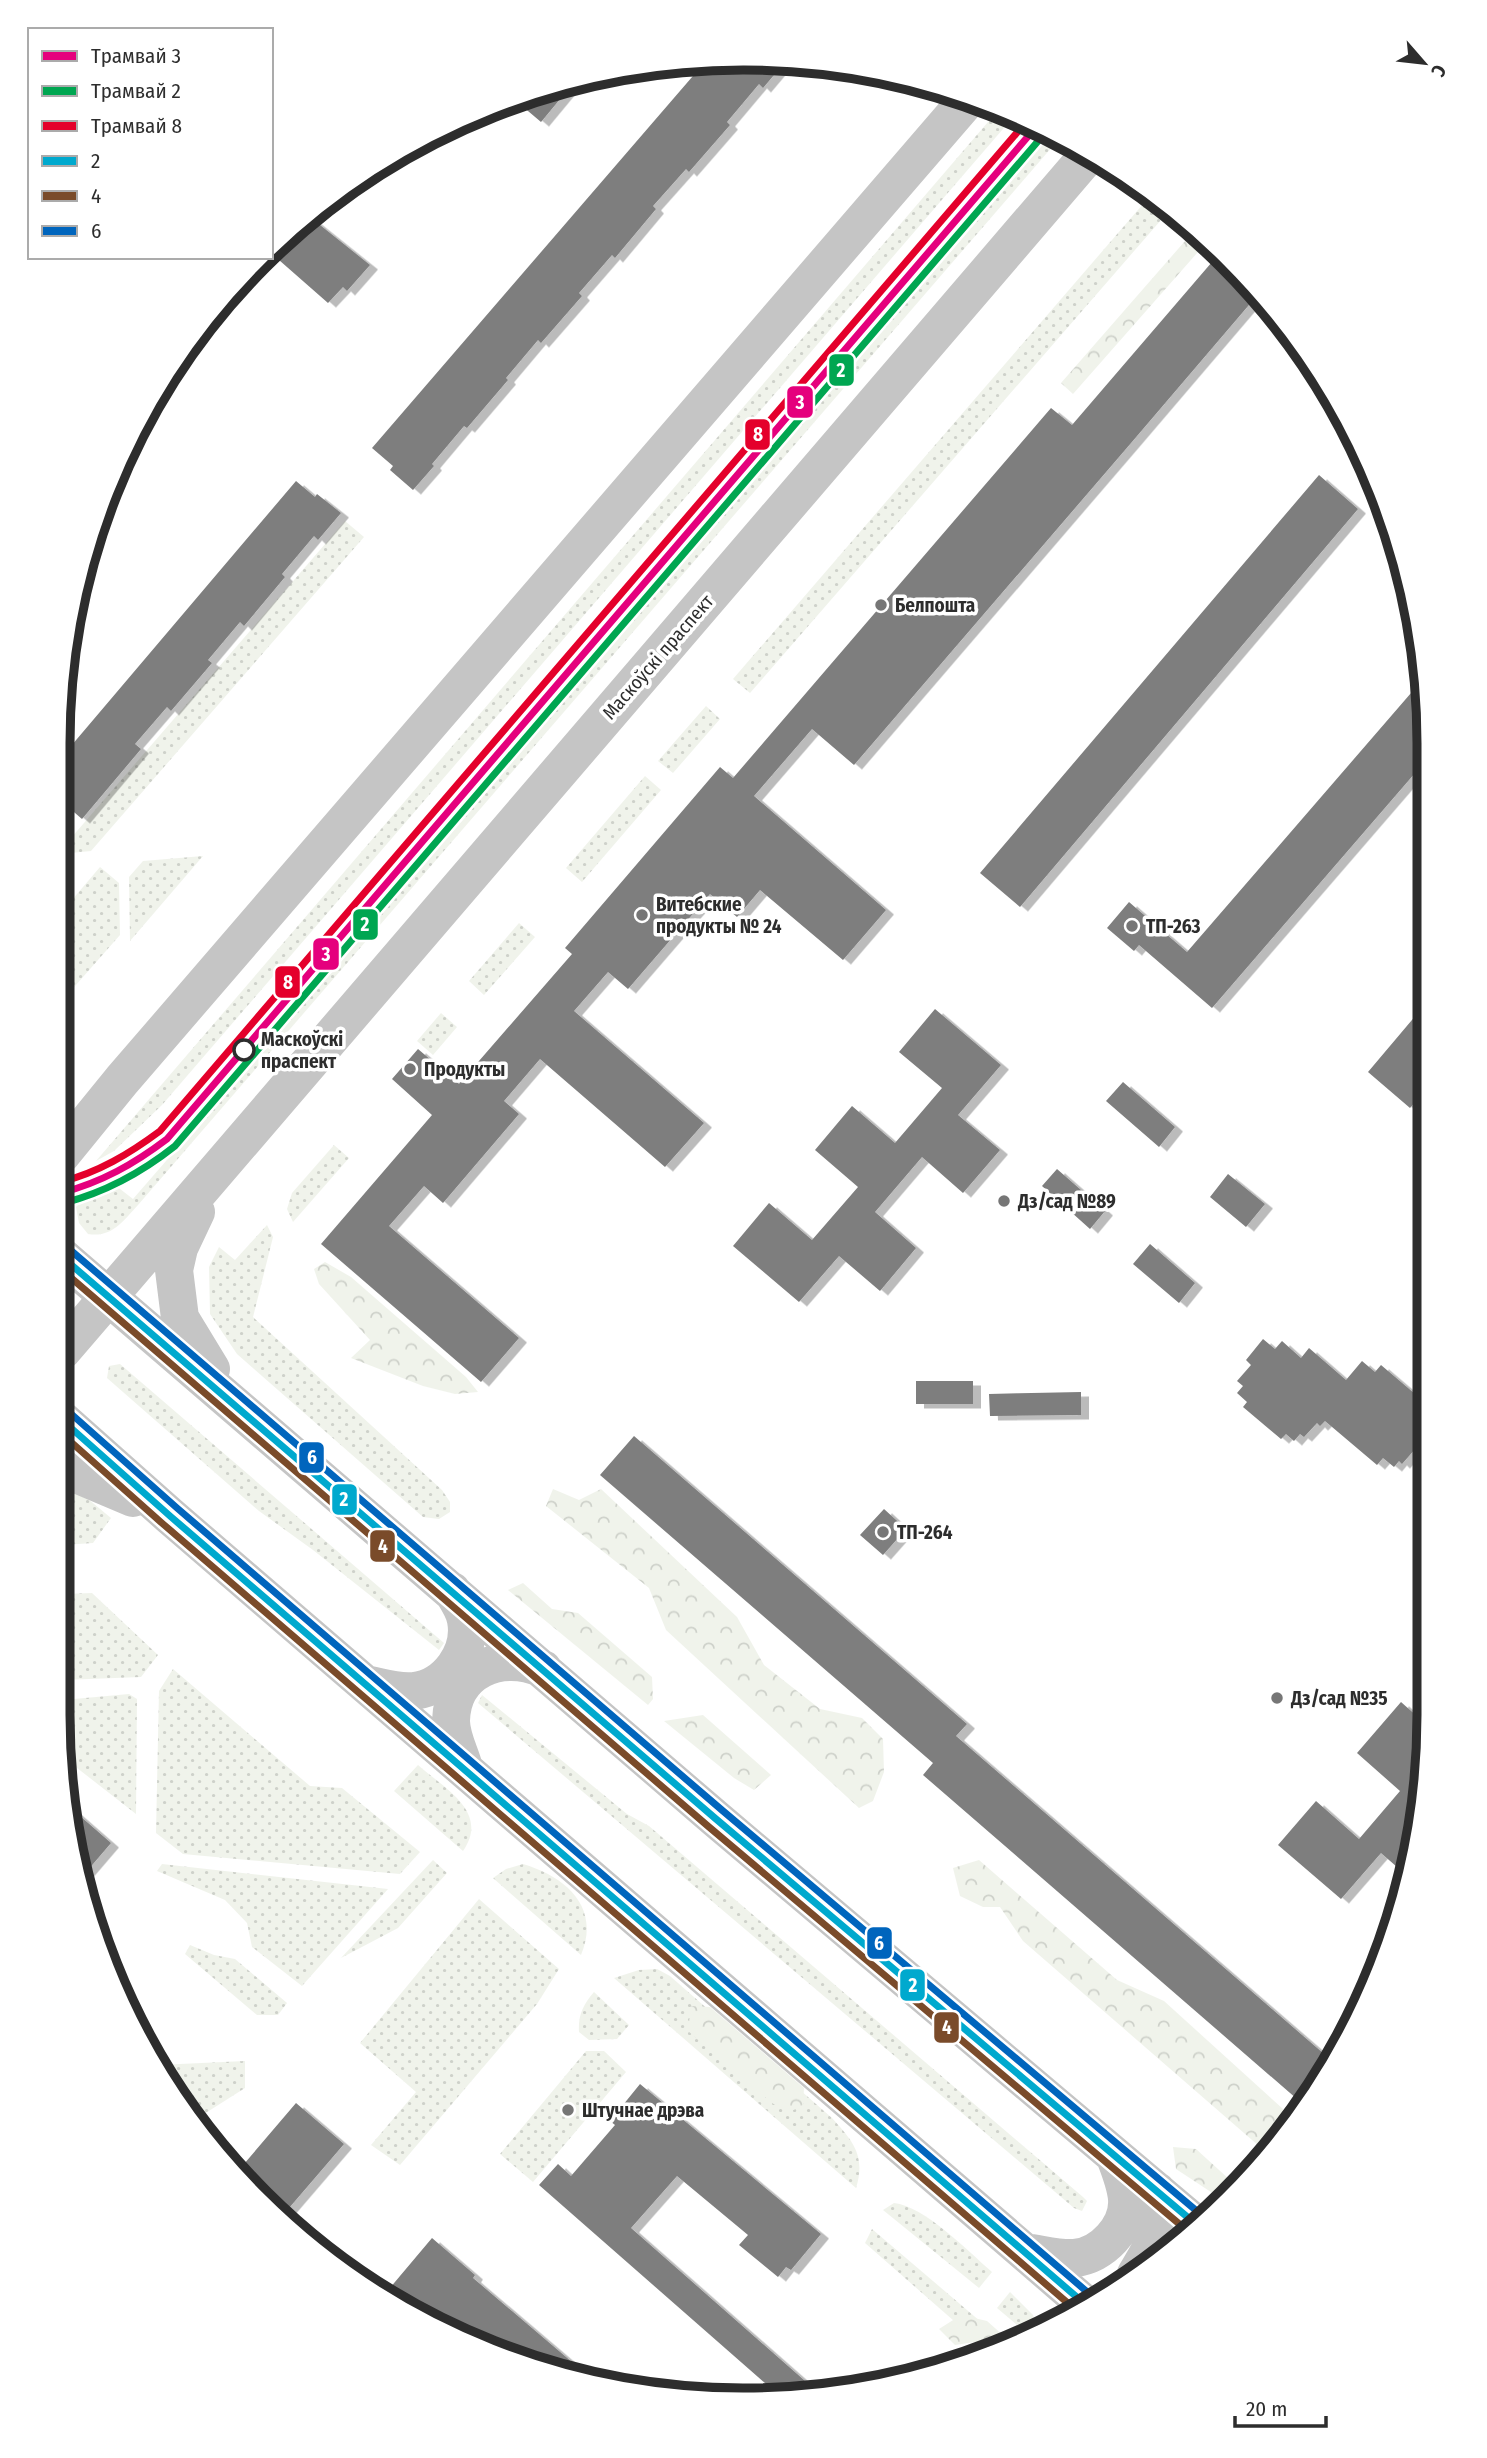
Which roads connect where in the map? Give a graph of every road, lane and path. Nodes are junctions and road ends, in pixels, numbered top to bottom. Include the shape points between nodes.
1 (961, 107) edge
2 (1083, 162) edge
3 (122, 1080) junction
4 (70, 1106) edge
5 (70, 1144) edge
6 (232, 1154) junction
7 (70, 1264) edge
8 (109, 1297) junction
9 (70, 1342) edge
10 (239, 1409) junction
11 (70, 1427) edge
12 (70, 1472) edge
13 (170, 1516) junction
14 (452, 1591) junction
15 (542, 1670) junction
16 (365, 1684) junction
17 (464, 1768) junction
18 (1115, 2157) junction
19 (1157, 2191) junction
20 (1190, 2219) edge
21 (1025, 2252) junction
22 (1147, 2254) edge
23 (1079, 2299) edge

1 - 3 main road
2 - 6 main road, Маскоўскі праспект
3 - 4 main road
3 - 5 main road
6 - 8 main road, Маскоўскі праспект
6 - 10 main road via 200,1205 179,1248 174,1270 180,1318
7 - 8 main road
8 - 9 main road, Маскоўскі праспект
8 - 10 main road
10 - 14 main road
11 - 13 main road
12 - 13 main road
13 - 16 main road
14 - 15 main road
14 - 16 main road via 466,1622 462,1655 453,1670 414,1692
15 - 17 main road via 529,1663 501,1662 487,1666 465,1683 452,1709 451,1724
15 - 18 main road
16 - 17 main road
17 - 21 main road
18 - 19 main road
18 - 21 main road via 1128,2199 1126,2214 1108,2243 1095,2253 1072,2259
19 - 20 main road
19 - 22 main road via 1161,2207 1158,2233
21 - 23 main road

